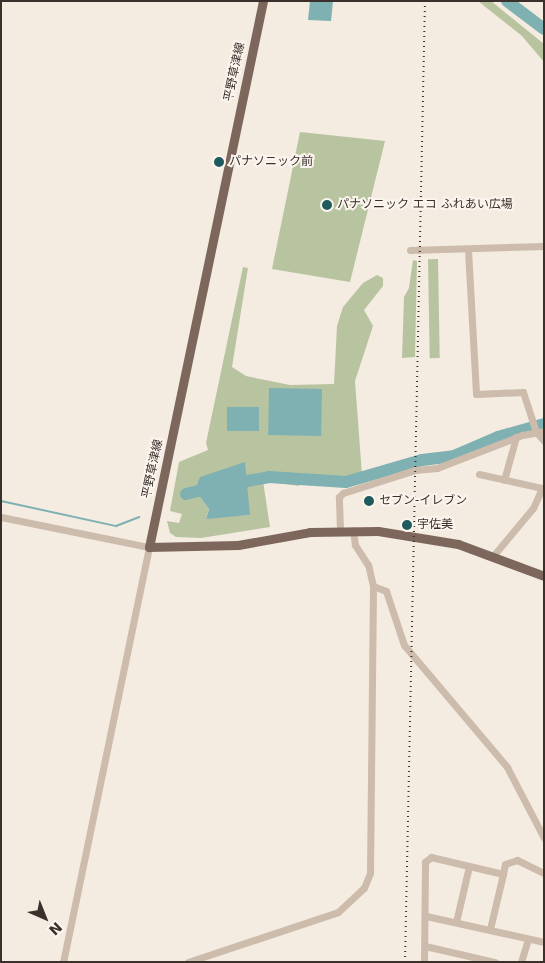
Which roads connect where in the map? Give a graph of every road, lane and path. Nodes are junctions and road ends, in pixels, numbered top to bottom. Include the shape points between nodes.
1 (263, 1) edge
2 (544, 246) edge
3 (410, 250) dead end
4 (468, 250) junction
5 (537, 428) edge
6 (516, 437) junction
7 (544, 441) edge
8 (478, 474) dead end
9 (504, 480) junction
10 (1, 517) edge
11 (340, 530) junction
12 (353, 530) junction
13 (149, 547) junction
14 (493, 556) junction
15 (544, 576) edge
16 (373, 586) junction
17 (544, 838) edge
18 (469, 866) junction
19 (544, 873) edge
20 (503, 874) junction
21 (426, 916) junction
22 (456, 922) junction
23 (490, 929) junction
24 (528, 939) junction
25 (544, 942) edge
26 (425, 946) junction
27 (63, 962) edge
28 (188, 962) edge
29 (424, 962) edge
30 (495, 962) edge
31 (521, 962) edge

1 - 13 main road, 平野草津線
2 - 4 street
3 - 4 street
4 - 5 street via 476,394 523,392
5 - 6 street
5 - 7 street
6 - 9 street
6 - 11 street via 455,462 343,493 339,497
8 - 9 street
9 - 14 street via 542,488 533,508
10 - 13 street
11 - 12 main road
11 - 13 main road via 238,545
12 - 14 main road via 437,539
12 - 16 street via 355,544 368,566
13 - 27 street
14 - 15 main road
16 - 17 street via 386,591 404,645 507,767
16 - 28 street via 370,873 364,888 347,908 338,912
18 - 20 street
18 - 21 street via 431,857 425,862
18 - 22 street
19 - 20 street via 517,860 505,864
20 - 23 street
21 - 22 street
21 - 26 street
22 - 23 street
23 - 24 street
24 - 25 street
24 - 31 street
26 - 29 street
26 - 30 street

